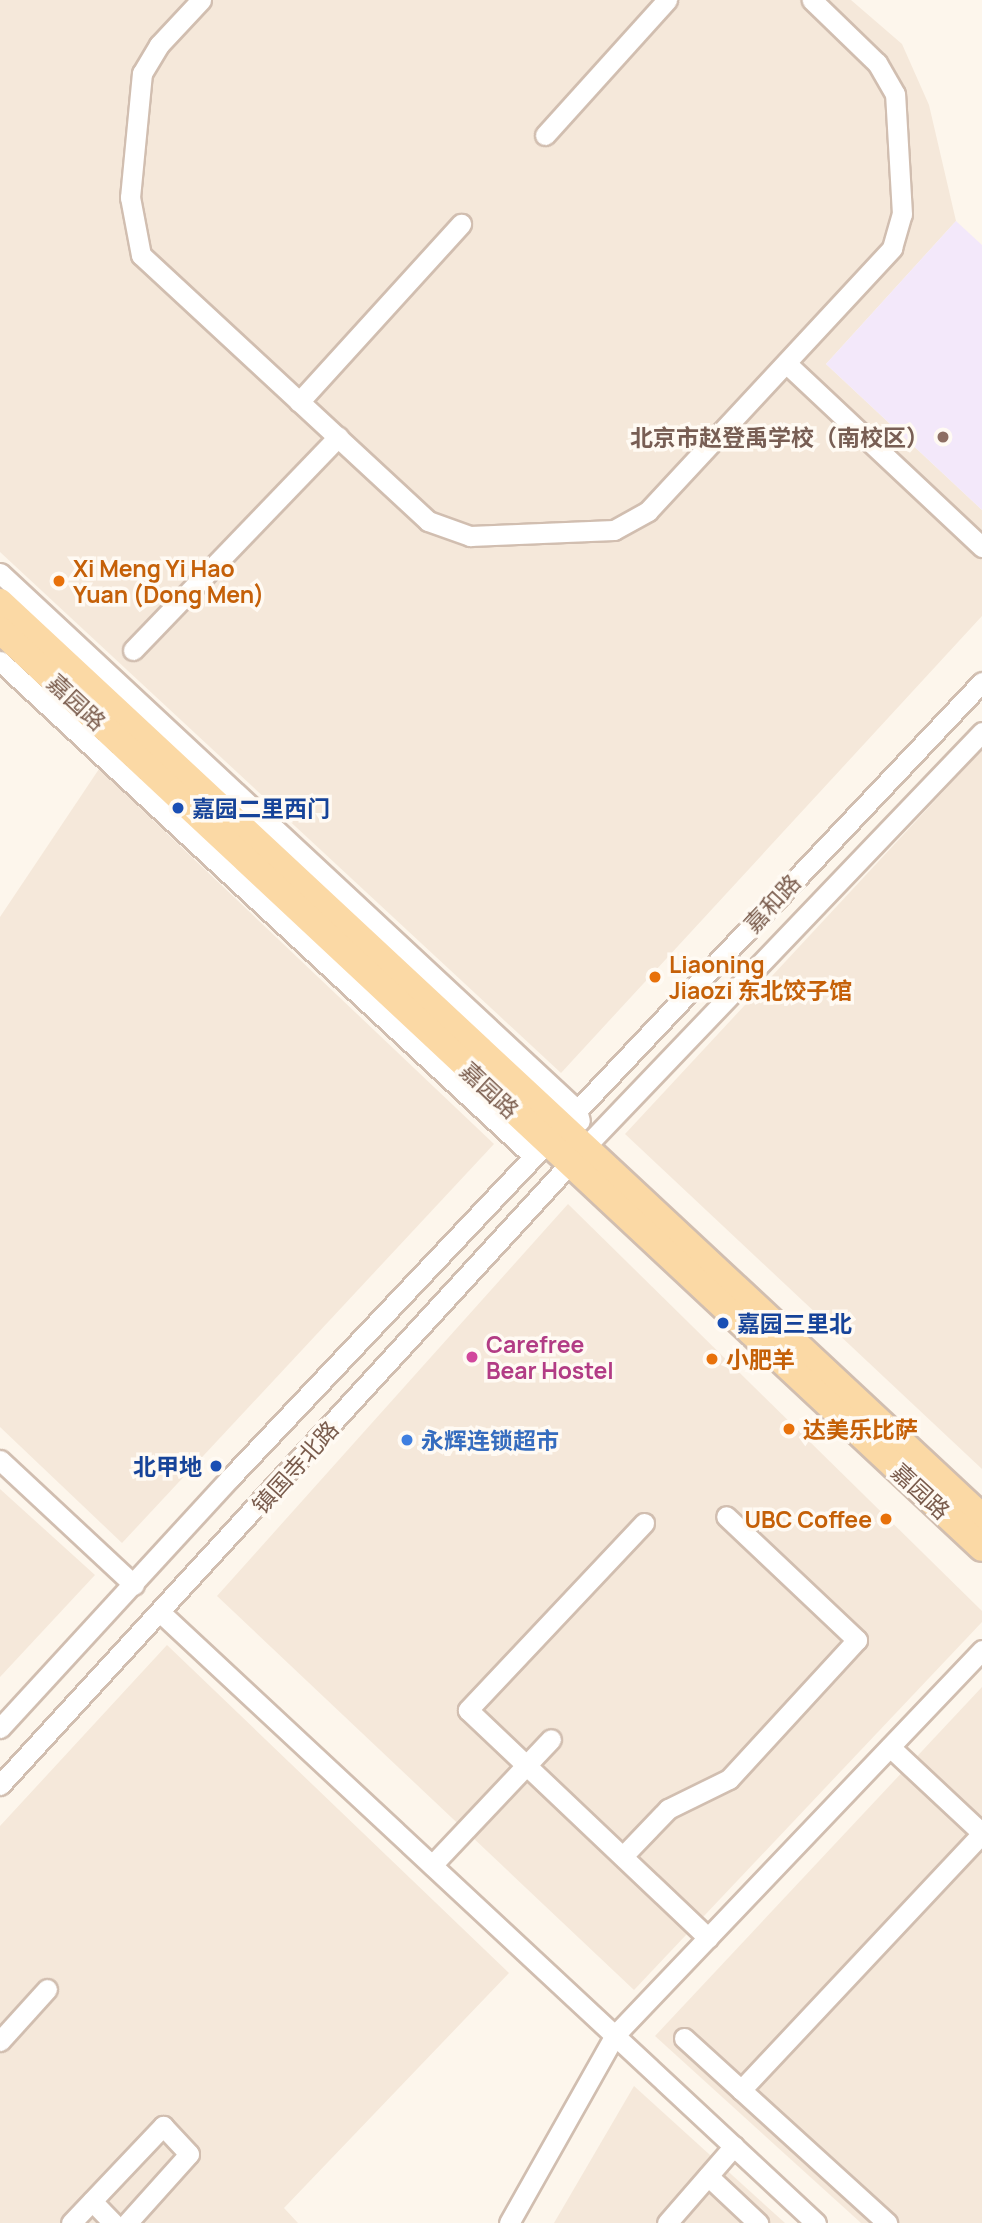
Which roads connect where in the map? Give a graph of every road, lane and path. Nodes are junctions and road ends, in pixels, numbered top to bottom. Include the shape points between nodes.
1 (201, 0) edge
2 (667, 0) edge
3 (812, 0) edge
4 (545, 135) dead end
5 (461, 224) dead end
6 (786, 362) junction
7 (299, 402) junction
8 (338, 437) junction
9 (982, 547) edge
10 (0, 573) edge
11 (0, 602) edge
12 (0, 630) edge
13 (133, 650) dead end
14 (0, 661) edge
15 (982, 682) edge
16 (982, 732) edge
17 (555, 1133) junction
18 (578, 1155) junction
19 (0, 1460) edge
20 (726, 1516) dead end
21 (982, 1517) edge
22 (644, 1523) dead end
23 (982, 1548) edge
24 (134, 1585) junction
25 (161, 1613) junction
26 (982, 1650) edge
27 (0, 1728) edge
28 (551, 1739) dead end
29 (890, 1747) junction
30 (527, 1765) junction
31 (0, 1785) edge
32 (982, 1833) edge
33 (622, 1856) junction
34 (432, 1865) junction
35 (708, 1938) junction
36 (47, 1989) dead end
37 (615, 2035) junction
38 (684, 2038) dead end
39 (0, 2041) edge
40 (741, 2090) junction
41 (734, 2146) junction
42 (708, 2176) junction
43 (92, 2202) junction
44 (71, 2223) edge
45 (113, 2223) edge
46 (127, 2223) edge
47 (509, 2223) edge
48 (667, 2223) edge
49 (758, 2223) edge
50 (816, 2223) edge
51 (887, 2223) edge

1 - 7 street via 159,45 142,73 130,197 141,255
2 - 4 street
3 - 6 street via 877,63 895,94 902,214 892,248
5 - 7 street
6 - 8 street via 648,511 614,530 470,536 428,522
6 - 9 street
7 - 8 street
8 - 13 street
10 - 17 street
11 - 17 main road, 嘉园路
12 - 17 main road, 嘉园路
14 - 17 street
15 - 17 street, 嘉和路
16 - 18 street, 嘉和路
17 - 18 main road
17 - 24 street, 镇国寺北路
18 - 21 main road, 嘉园路
18 - 23 main road, 嘉园路
18 - 25 street, 镇国寺北路
19 - 24 street
20 - 33 street via 857,1640 729,1779 667,1809 653,1836
22 - 30 street via 468,1710
24 - 27 street, 镇国寺北路
25 - 31 street, 镇国寺北路
25 - 34 street
26 - 29 street
28 - 30 street
29 - 32 street
29 - 35 street
30 - 33 street
30 - 34 street
32 - 40 street
33 - 35 street
34 - 37 street
35 - 37 street
36 - 39 street
37 - 41 street
37 - 47 street
38 - 40 street
40 - 51 street
41 - 42 street
41 - 50 street
42 - 48 street
42 - 49 street
43 - 44 street
43 - 45 street
43 - 46 street via 163,2126 189,2154

